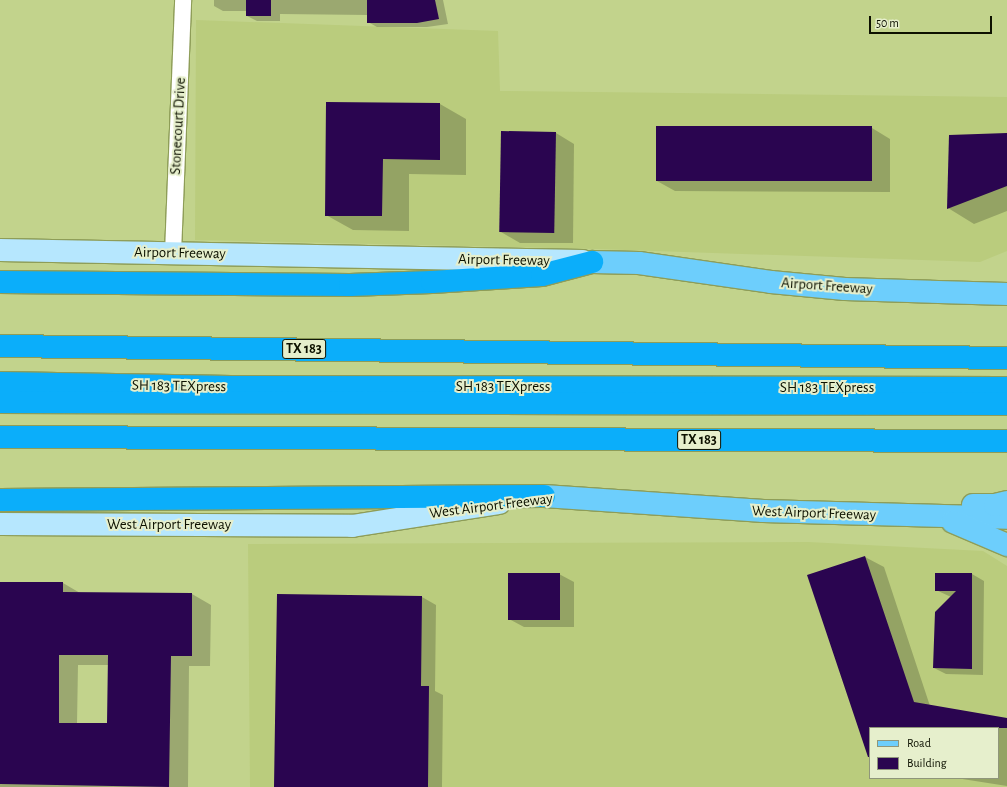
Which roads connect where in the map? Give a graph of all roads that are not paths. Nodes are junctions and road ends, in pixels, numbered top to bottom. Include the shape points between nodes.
1 (183, 0) edge
2 (0, 250) edge
3 (173, 253) junction
4 (592, 262) junction
5 (0, 282) edge
6 (1003, 294) edge
7 (0, 346) edge
8 (1007, 358) edge
9 (0, 383) edge
10 (1007, 388) edge
11 (0, 402) edge
12 (1007, 404) edge
13 (0, 437) edge
14 (1007, 441) edge
15 (0, 493) edge
16 (544, 496) junction
17 (202, 497) junction
18 (0, 500) edge
19 (1007, 502) edge
20 (920, 517) junction
21 (944, 518) junction
22 (1007, 518) edge
23 (0, 524) edge
24 (1007, 545) edge

1 - 3 street, Stonecourt Drive
2 - 3 main road, Airport Freeway
3 - 4 main road, Airport Freeway
4 - 5 highway via 542,275 350,285
4 - 6 main road, Airport Freeway via 639,263 771,282 845,289
7 - 8 highway, TX 183
9 - 10 highway, SH 183 TEXpress via 239,387
11 - 12 highway, SH 183 TEXpress
13 - 14 highway, TX 183
15 - 17 highway
16 - 17 highway
16 - 20 main road, West Airport Freeway via 762,511
16 - 23 main road, West Airport Freeway via 352,526
17 - 18 highway
19 - 20 main road via 995,505 954,504
20 - 21 main road, West Airport Freeway
21 - 22 main road, West Airport Freeway
21 - 24 main road

